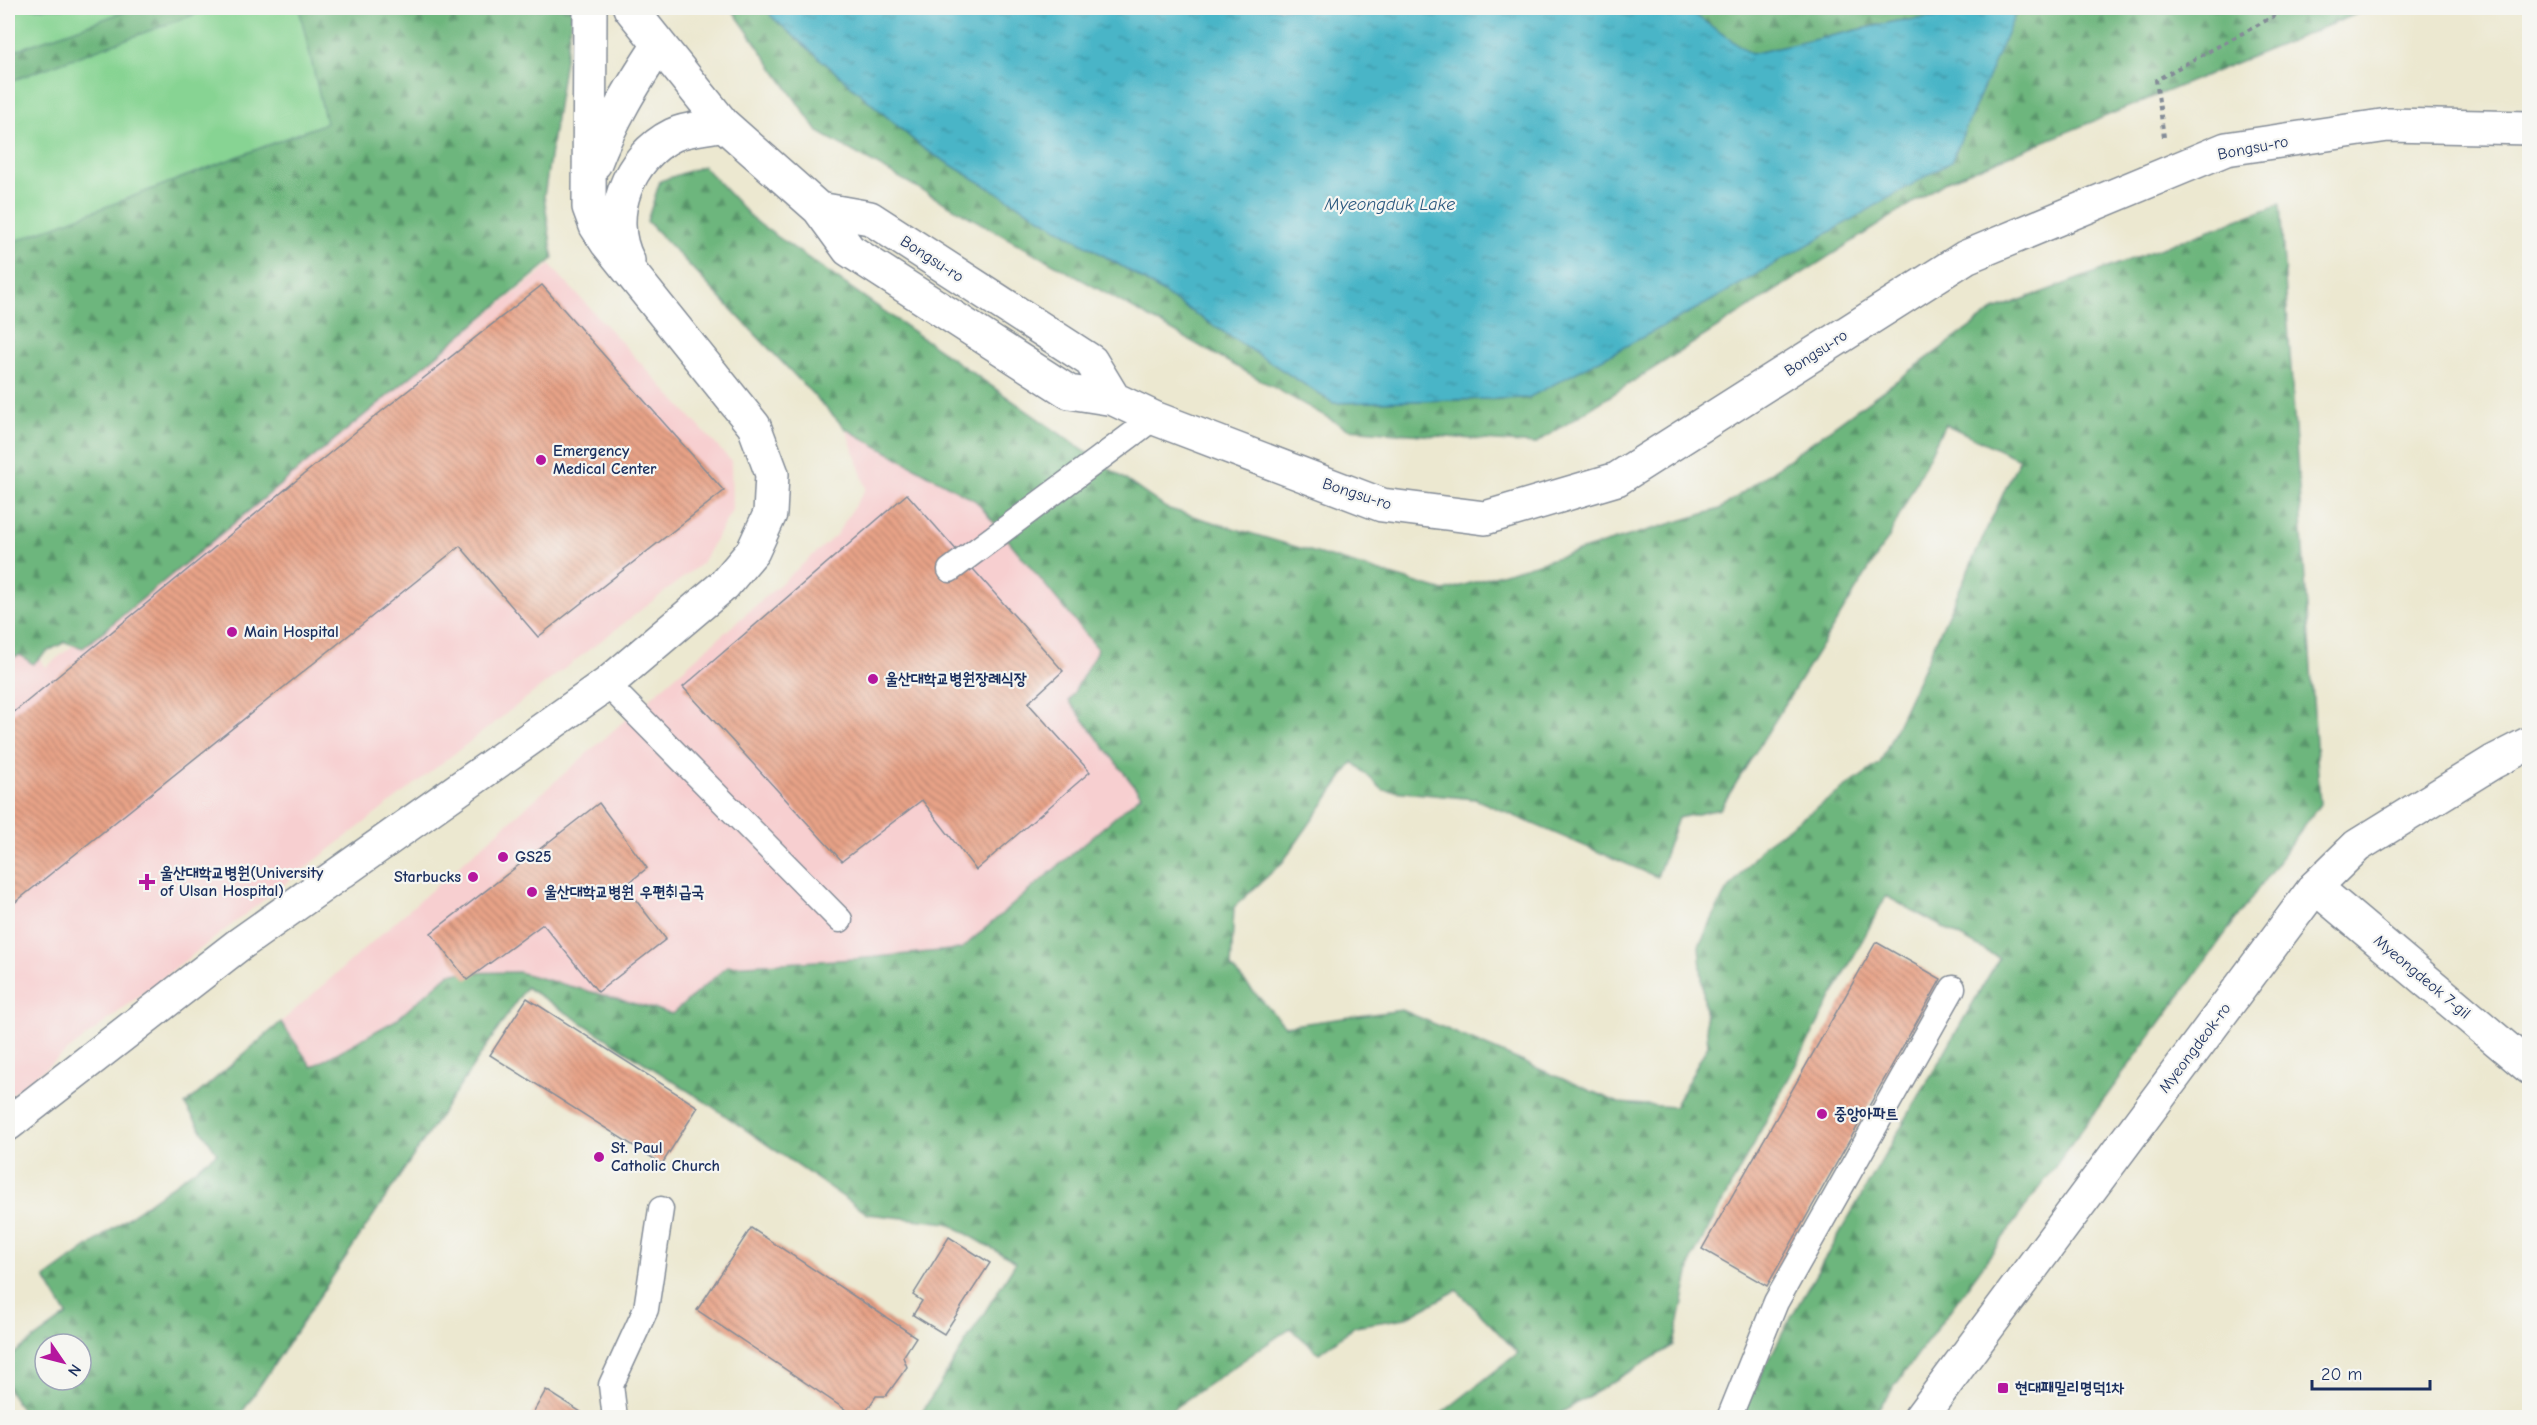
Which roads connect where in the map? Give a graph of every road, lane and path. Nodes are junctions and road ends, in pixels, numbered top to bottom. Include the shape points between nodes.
1 (590, 8) edge
2 (630, 8) edge
3 (2289, 8) edge
4 (659, 45) junction
5 (723, 124) junction
6 (2529, 128) edge
7 (2169, 173) junction
8 (590, 188) junction
9 (641, 287) junction
10 (1154, 418) junction
11 (950, 570) dead end
12 (607, 684) junction
13 (2529, 743) edge
14 (2316, 887) junction
15 (840, 920) dead end
16 (1953, 988) dead end
17 (2529, 1068) edge
18 (8, 1124) edge
19 (661, 1209) dead end
20 (615, 1418) edge
21 (1729, 1418) edge
22 (1920, 1418) edge

1 - 8 street
2 - 4 street, Bongsu-ro
3 - 7 path via 2156,80
4 - 5 street, Bongsu-ro
4 - 8 street via 606,134
5 - 9 street via 675,134 650,150 632,174 622,196 618,225 623,251
5 - 10 street, Bongsu-ro via 819,209 849,250 1069,392 1114,399
6 - 7 street, Bongsu-ro via 2388,125 2226,149
7 - 10 street, Bongsu-ro via 1966,257 1617,479 1485,518 1382,505
8 - 9 street via 589,207 596,226
9 - 12 street via 754,426 772,474 770,514 753,551 724,585
10 - 11 lane
12 - 15 lane
12 - 18 street via 237,946
13 - 14 street, Myeongdeok-ro via 2357,846
14 - 17 street, Myeongdeok 7-gil
14 - 22 street, Myeongdeok-ro
16 - 21 lane via 1776,1302
19 - 20 lane via 646,1309 611,1385

